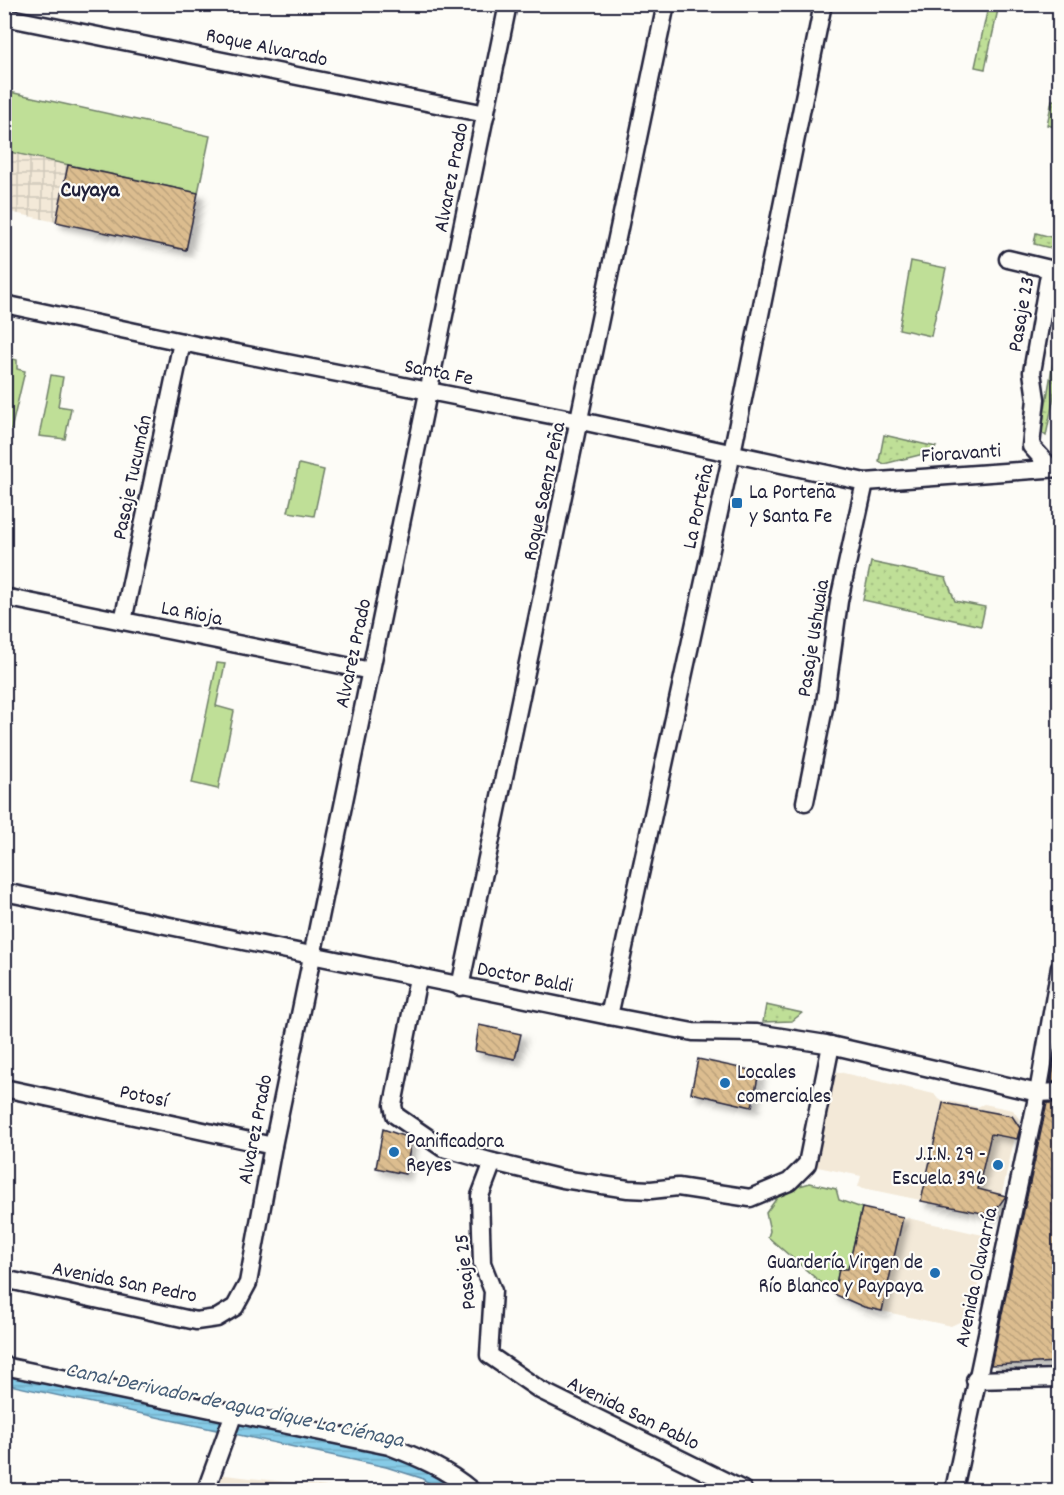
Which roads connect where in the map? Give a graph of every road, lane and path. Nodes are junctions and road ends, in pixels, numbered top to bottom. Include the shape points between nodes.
1 (508, 4) edge
2 (666, 4) edge
3 (823, 4) edge
4 (4, 16) edge
5 (486, 114) junction
6 (1008, 259) dead end
7 (4, 304) edge
8 (182, 342) junction
9 (430, 392) junction
10 (581, 421) junction
11 (732, 453) junction
12 (1055, 468) edge
13 (866, 482) junction
14 (4, 597) edge
15 (123, 621) junction
16 (371, 671) junction
17 (805, 802) dead end
18 (4, 892) edge
19 (313, 957) junction
20 (1059, 967) edge
21 (418, 978) junction
22 (460, 987) junction
23 (609, 1016) junction
24 (831, 1045) junction
25 (4, 1088) edge
26 (1059, 1092) edge
27 (1038, 1093) junction
28 (273, 1146) junction
29 (493, 1162) junction
30 (4, 1279) edge
31 (235, 1307) joint
32 (4, 1366) edge
33 (506, 1369) joint
34 (1059, 1378) edge
35 (975, 1380) junction
36 (234, 1414) junction
37 (206, 1491) edge
38 (471, 1491) edge
39 (743, 1491) edge
40 (954, 1491) edge

1 - 5 street, Alvarez Prado
2 - 10 street, Roque Saenz Peña
3 - 11 street, La Porteña
4 - 5 street, Roque Alvarado
5 - 9 street, Alvarez Prado
6 - 12 street, Pasaje 23 via 1050,269 1032,372 1036,399 1031,446
7 - 8 street, Santa Fe
8 - 9 street, Santa Fe
8 - 15 street, Pasaje Tucumán
9 - 10 street, Santa Fe
9 - 16 street, Alvarez Prado
10 - 11 street, Santa Fe
10 - 22 street, Roque Saenz Peña
11 - 13 street, Santa Fe
11 - 23 street, La Porteña
12 - 13 street, Fioravanti
13 - 17 street, Pasaje Ushuaia via 839,601 825,703
14 - 15 street, La Rioja
15 - 16 street, La Rioja
16 - 19 street, Alvarez Prado
18 - 19 street, Doctor Baldi
19 - 21 street, Doctor Baldi
19 - 28 street, Alvarez Prado
20 - 27 street, Avenida Olavarría
21 - 22 street, Doctor Baldi
21 - 29 street via 393,1105 395,1115 443,1148
22 - 23 street, Doctor Baldi
23 - 24 street, Doctor Baldi via 693,1032 756,1033
24 - 27 street, Doctor Baldi
24 - 29 street via 807,1164 789,1182 750,1198 678,1187 628,1189
25 - 28 street, Potosí
26 - 27 street, Doctor Baldi
27 - 35 street, Avenida Olavarría
28 - 31 street, Alvarez Prado via 248,1283
29 - 33 street, Pasaje 25 via 480,1196 482,1263 493,1291 489,1355
30 - 31 street, Avenida San Pedro via 196,1321 218,1318
32 - 36 street
33 - 39 street, Avenida San Pablo via 540,1390
34 - 35 street
35 - 40 street, Avenida Olavarría
36 - 37 street
36 - 38 street via 389,1446 428,1461

